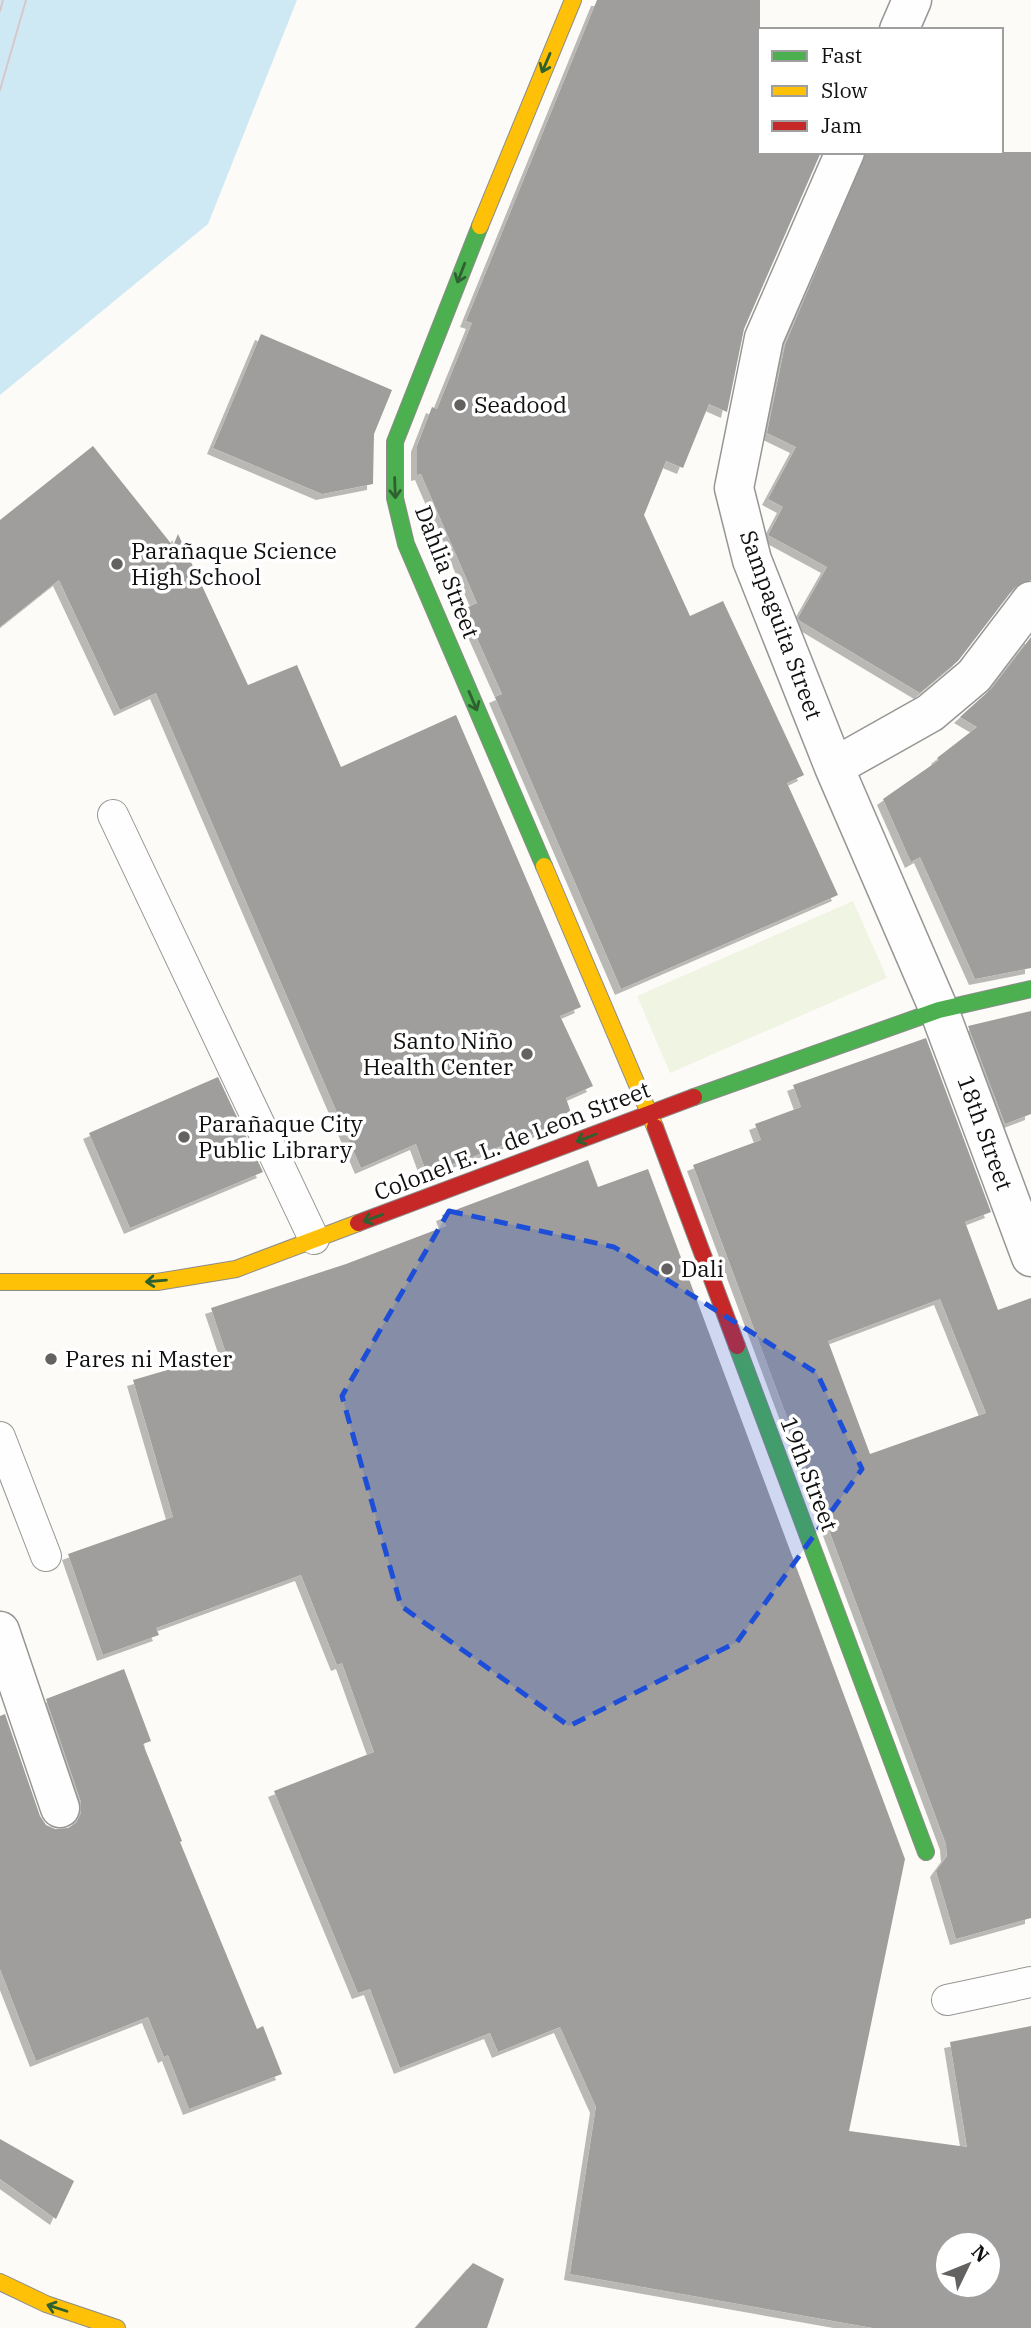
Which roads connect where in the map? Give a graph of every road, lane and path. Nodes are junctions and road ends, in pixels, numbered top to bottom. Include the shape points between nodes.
1 (573, 0) edge
2 (912, 0) edge
3 (900, 28) edge
4 (844, 154) edge
5 (1031, 601) edge
6 (835, 766) junction
7 (113, 815) dead end
8 (1031, 989) edge
9 (939, 1010) junction
10 (650, 1113) junction
11 (314, 1239) junction
12 (1031, 1257) edge
13 (0, 1282) edge
14 (0, 1437) edge
15 (46, 1556) dead end
16 (0, 1631) edge
17 (60, 1808) dead end
18 (926, 1852) dead end
19 (1031, 1982) edge
20 (947, 2000) dead end
21 (0, 2282) edge
22 (117, 2328) edge

1 -> 10 street, Dahlia Street via 395,442 395,498 406,544
2 - 3 street
4 - 6 street, Sampaguita Street via 764,338 734,488 752,560
5 - 6 street via 974,676 939,706
6 - 9 street, Sampaguita Street
7 - 11 lane
8 - 9 street, Colonel E. L. de Leon Street
9 - 10 street, Colonel E. L. de Leon Street
9 - 12 street, 18th Street
10 -> 11 street, Colonel E. L. de Leon Street
10 - 18 street, 19th Street
11 -> 13 street, Colonel E. L. de Leon Street via 236,1269 157,1282
14 - 15 lane
16 - 17 street
19 - 20 lane
22 -> 21 street via 46,2304

